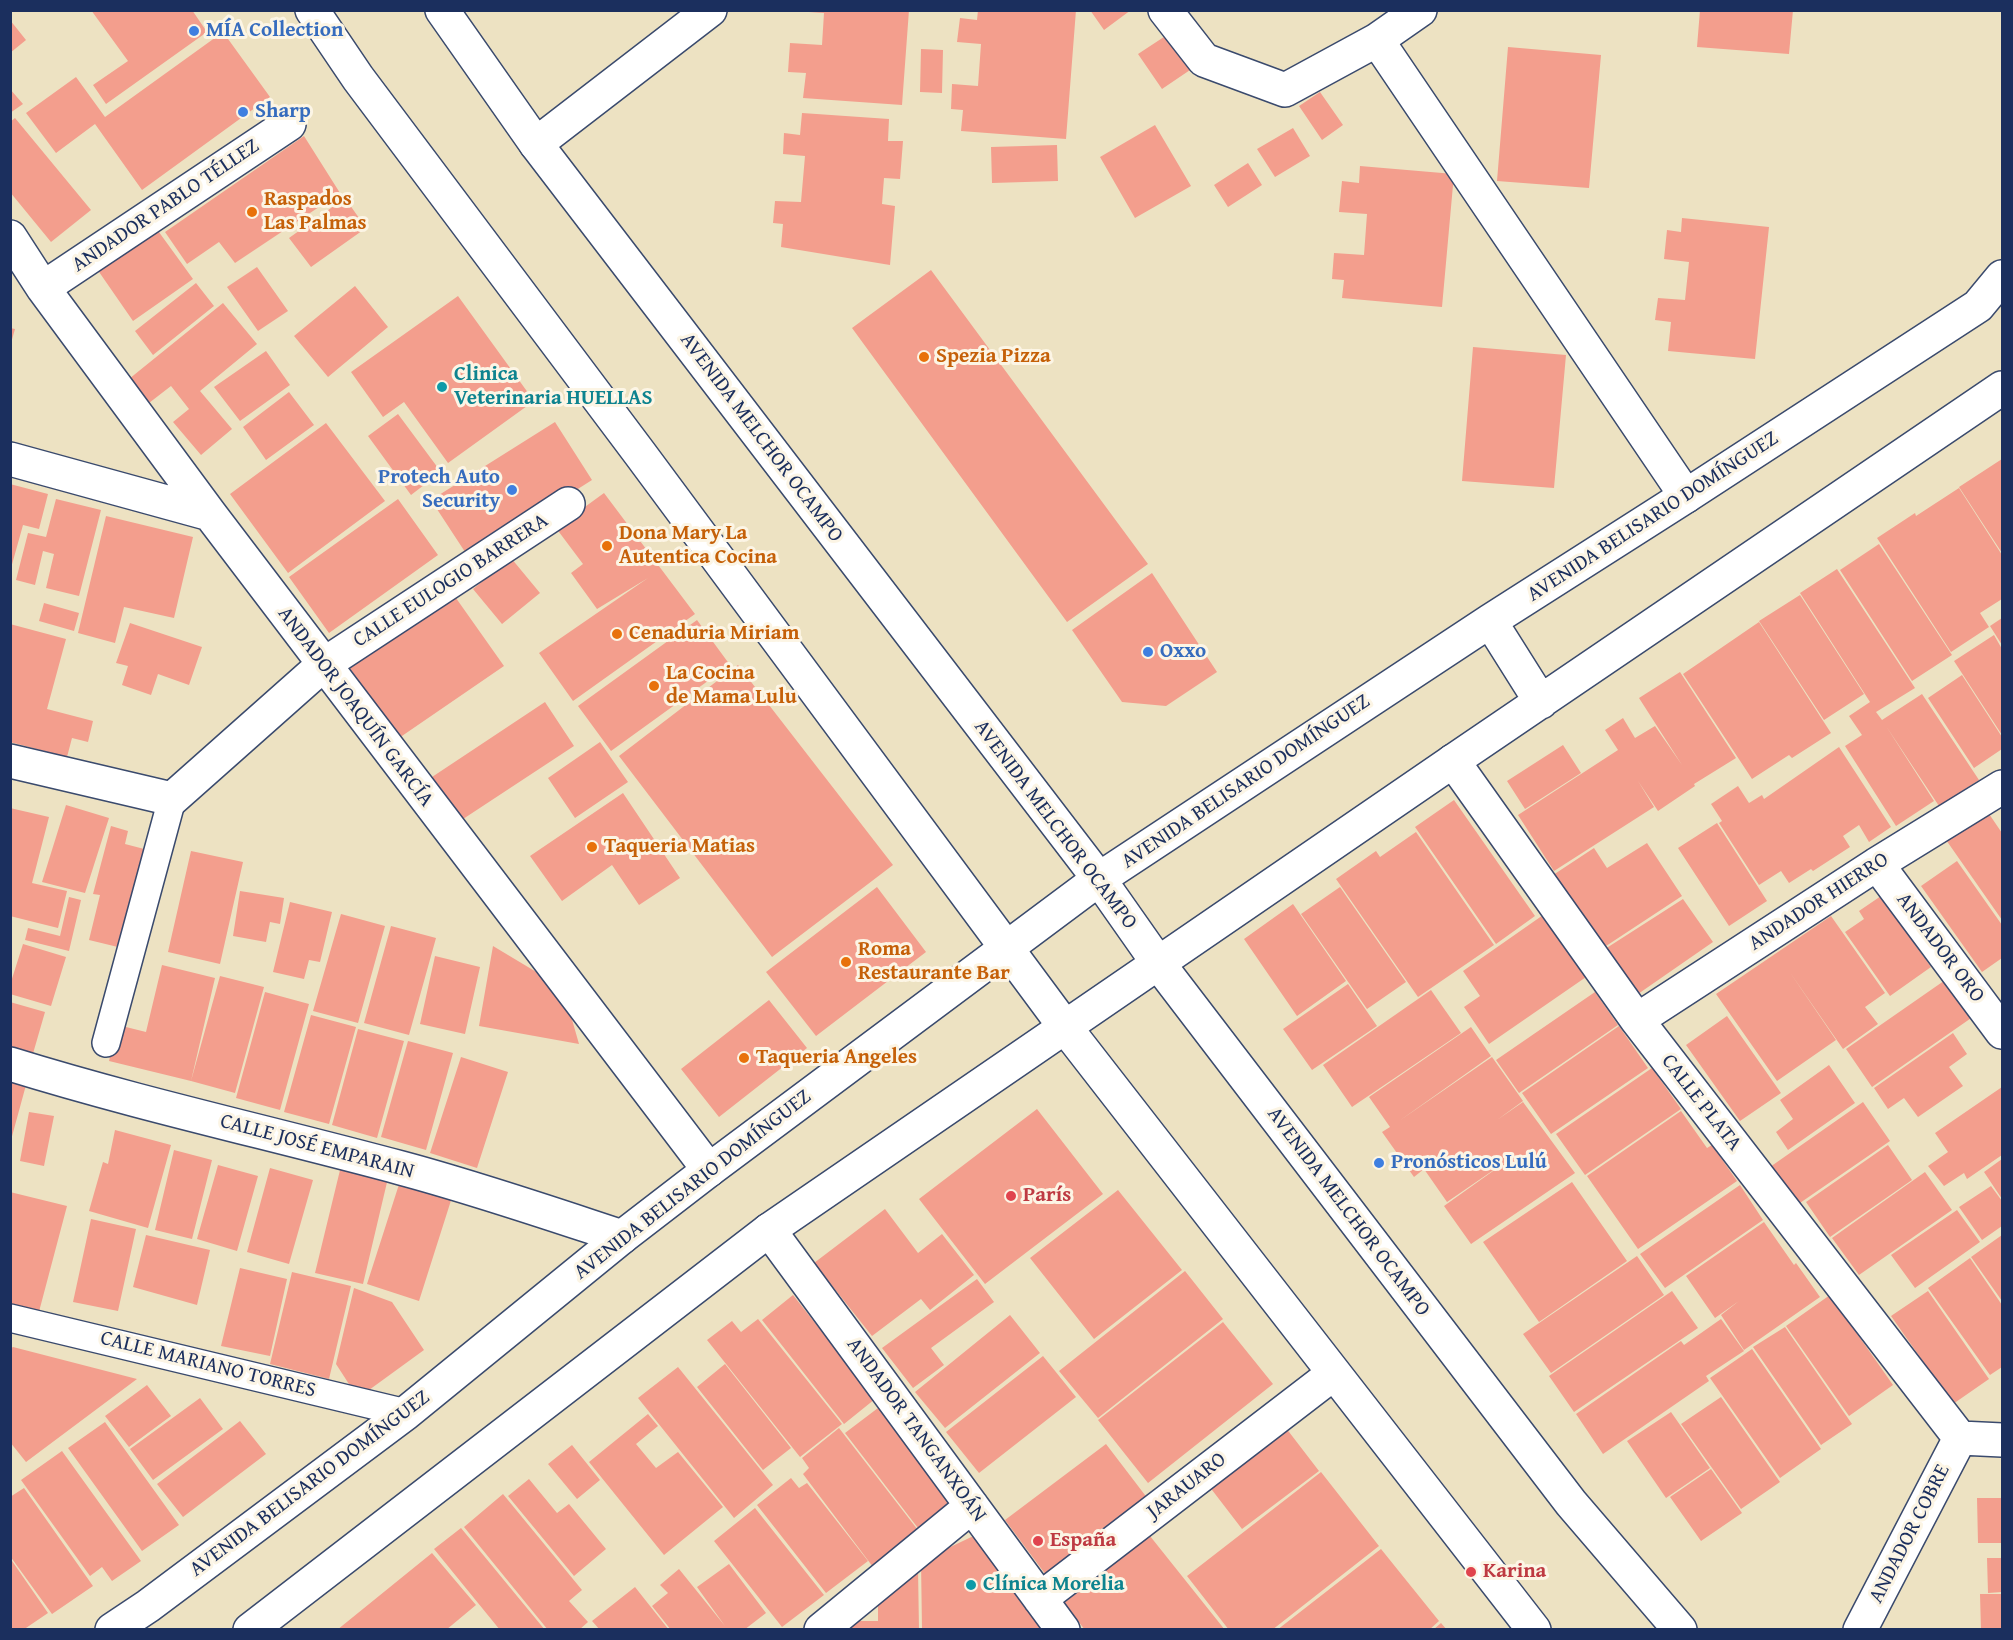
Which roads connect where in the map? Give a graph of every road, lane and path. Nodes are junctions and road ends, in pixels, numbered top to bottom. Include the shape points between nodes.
1 (312, 10) edge
2 (442, 10) edge
3 (710, 10) edge
4 (1166, 10) edge
5 (1420, 10) edge
6 (1377, 40) junction
7 (289, 124) dead end
8 (536, 144) junction
9 (10, 237) edge
10 (2002, 277) edge
11 (43, 288) junction
12 (2002, 388) edge
13 (10, 459) edge
14 (1686, 496) junction
15 (568, 504) dead end
16 (210, 514) junction
17 (1490, 621) junction
18 (323, 665) junction
19 (1541, 702) junction
20 (10, 760) edge
21 (1453, 761) junction
22 (2002, 787) edge
23 (172, 798) junction
24 (1877, 864) junction
25 (1099, 879) junction
26 (1007, 947) junction
27 (1158, 963) junction
28 (1637, 1020) junction
29 (1065, 1027) junction
30 (2002, 1032) edge
31 (106, 1043) dead end
32 (10, 1064) edge
33 (709, 1170) junction
34 (769, 1230) junction
35 (622, 1237) junction
36 (10, 1318) edge
37 (1333, 1374) junction
38 (406, 1413) junction
39 (1960, 1438) junction
40 (2002, 1440) edge
41 (972, 1506) junction
42 (1040, 1599) junction
43 (112, 1629) edge
44 (250, 1629) edge
45 (821, 1629) edge
46 (1063, 1629) edge
47 (1534, 1629) edge
48 (1680, 1629) edge
49 (1860, 1629) edge

1 - 26 street via 358,78
2 - 8 street, AVENIDA MELCHOR OCAMPO
3 - 8 street
4 - 6 street via 1204,60 1285,90
5 - 6 street
6 - 14 street
7 - 11 street, ANDADOR PABLO TÉLLEZ
8 - 25 street, AVENIDA MELCHOR OCAMPO
9 - 11 street, ANDADOR JOAQUÍN GARCÍA
10 - 14 street, AVENIDA BELISARIO DOMÍNGUEZ via 1978,306
11 - 16 street, ANDADOR JOAQUÍN GARCÍA
12 - 19 street
13 - 16 street
14 - 17 street, AVENIDA BELISARIO DOMÍNGUEZ
15 - 18 street, CALLE EULOGIO BARRERA
16 - 18 street, ANDADOR JOAQUÍN GARCÍA
17 - 19 street
17 - 25 street, AVENIDA BELISARIO DOMÍNGUEZ
18 - 23 street, CALLE EULOGIO BARRERA
18 - 33 street, ANDADOR JOAQUÍN GARCÍA
19 - 21 street
20 - 23 street
21 - 27 street
21 - 28 street, CALLE PLATA
22 - 24 street, ANDADOR HIERRO
23 - 31 lane
24 - 28 street, ANDADOR HIERRO
24 - 30 street, ANDADOR ORO
25 - 26 street, AVENIDA BELISARIO DOMÍNGUEZ
25 - 27 street, AVENIDA MELCHOR OCAMPO
26 - 29 street
26 - 33 street, AVENIDA BELISARIO DOMÍNGUEZ
27 - 29 street
27 - 48 street, AVENIDA MELCHOR OCAMPO via 1571,1503
28 - 39 street, CALLE PLATA
29 - 34 street
29 - 37 street
32 - 35 street, CALLE JOSÉ EMPARAIN via 91,1089 404,1169
33 - 35 street, AVENIDA BELISARIO DOMÍNGUEZ
34 - 41 street, ANDADOR TANGANXOÁN
34 - 44 street
35 - 38 street, AVENIDA BELISARIO DOMÍNGUEZ
36 - 38 lane, CALLE MARIANO TORRES
37 - 42 street, JARAUARO
37 - 47 street
38 - 43 street, AVENIDA BELISARIO DOMÍNGUEZ via 158,1599
39 - 40 street
39 - 49 street, ANDADOR COBRE
41 - 42 street, ANDADOR TANGANXOÁN
41 - 45 street
42 - 46 street, ANDADOR TANGANXOÁN

